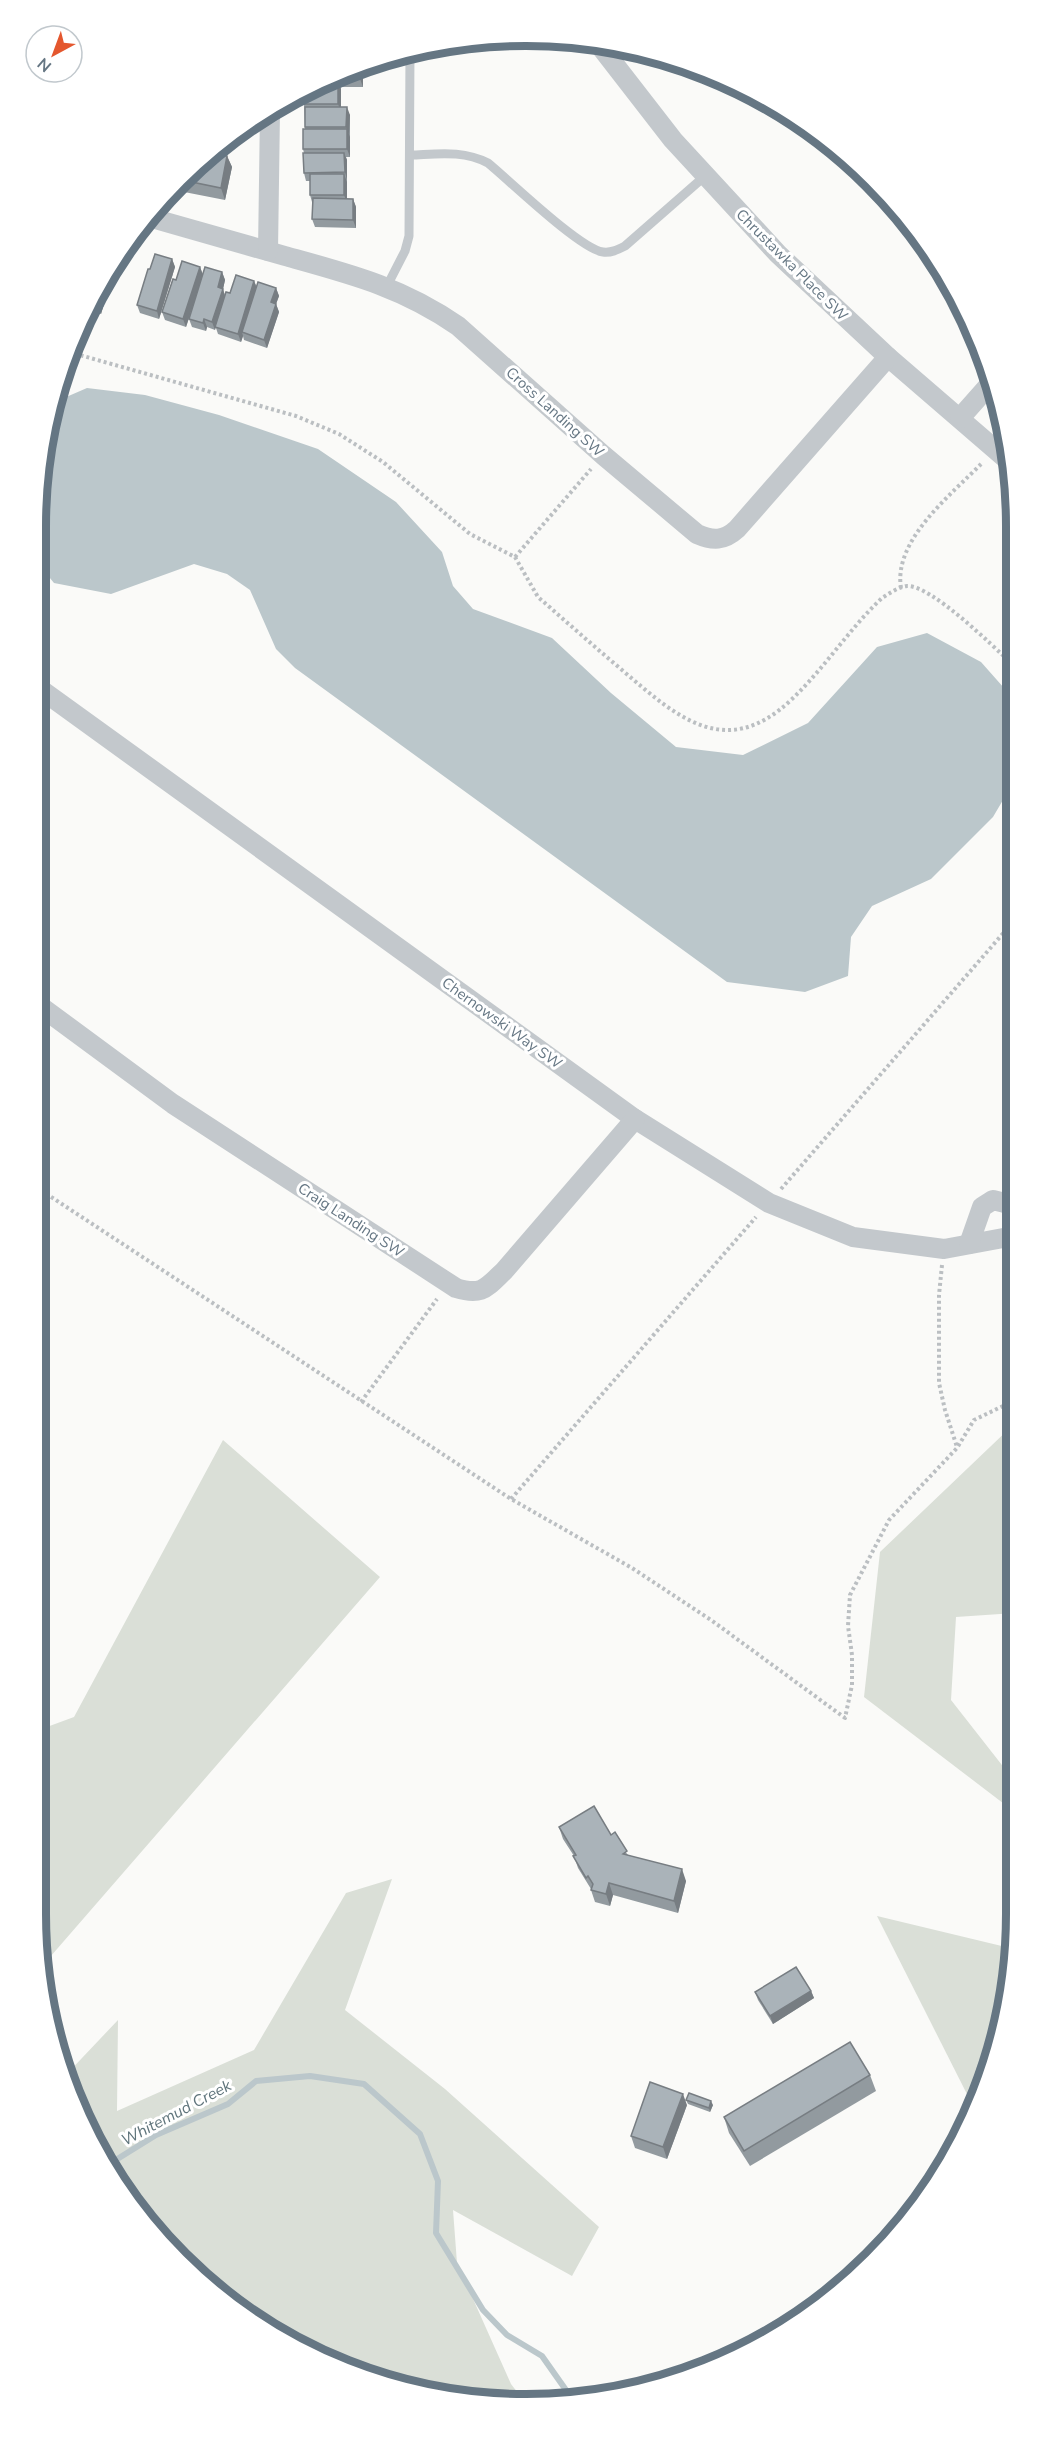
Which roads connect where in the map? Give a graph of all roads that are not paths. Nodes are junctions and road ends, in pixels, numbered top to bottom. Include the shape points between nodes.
1 (606, 54) edge
2 (410, 61) edge
3 (270, 121) edge
4 (411, 155) junction
5 (705, 177) junction
6 (157, 220) edge
7 (268, 251) junction
8 (387, 286) junction
9 (888, 357) junction
10 (985, 389) edge
11 (960, 418) junction
12 (999, 453) edge
13 (46, 693) edge
14 (46, 1010) edge
15 (635, 1119) junction
16 (1006, 1204) edge
17 (1006, 1237) edge
18 (969, 1244) junction

1 - 5 street, Chrustawka Place SW
2 - 4 lane
3 - 7 street
4 - 5 lane via 460,153 478,157 581,242 603,252 625,246
4 - 8 lane via 409,236
5 - 9 street, Chrustawka Place SW via 778,254
6 - 7 street, Cross Landing SW
7 - 8 street, Cross Landing SW
8 - 9 street, Cross Landing SW via 458,326 697,534 717,540 729,536
9 - 11 street, Chrustawka Place SW
10 - 11 street
11 - 12 street, Chrustawka Place SW
13 - 15 street, Chernowski Way SW
14 - 15 street, Craig Landing SW via 173,1104 448,1283 472,1293 504,1271
15 - 18 street, Chernowski Way SW via 769,1203 853,1237 944,1249
16 - 18 street via 993,1200 982,1207
17 - 18 street, Chernowski Way SW

